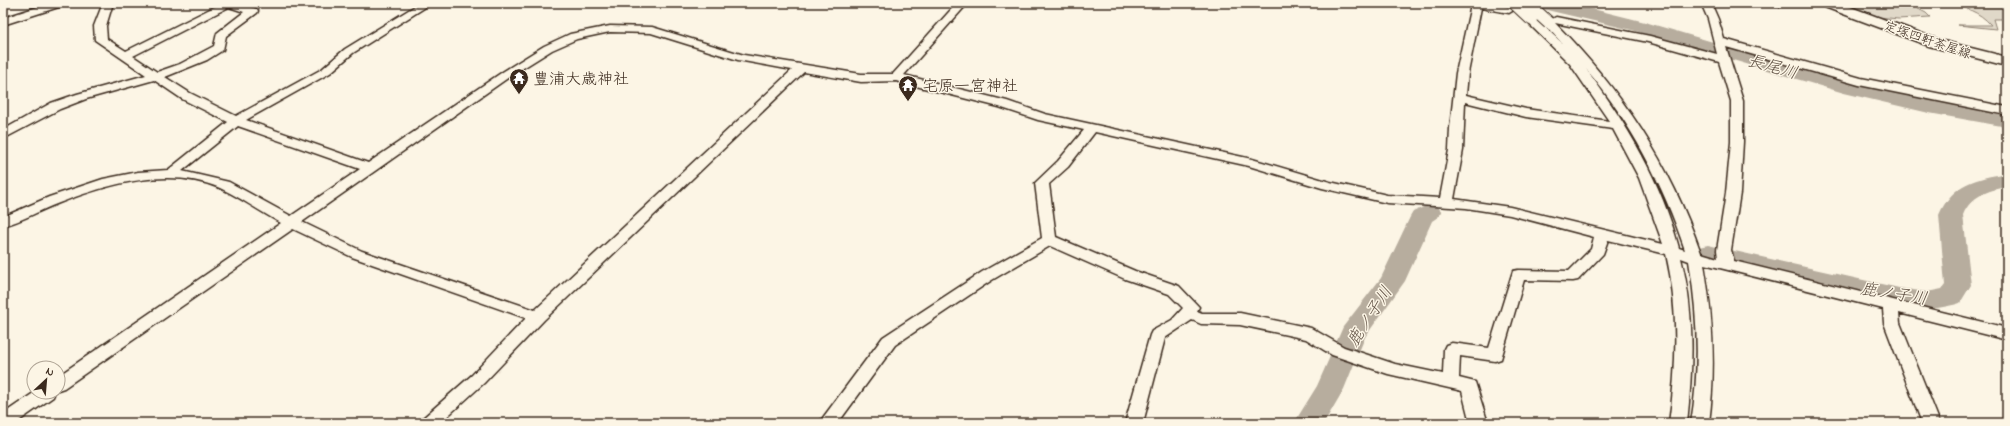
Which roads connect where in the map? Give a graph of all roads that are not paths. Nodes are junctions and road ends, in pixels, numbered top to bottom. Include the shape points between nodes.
1 (61, 3) edge
2 (108, 3) edge
3 (230, 3) edge
4 (427, 3) edge
5 (963, 3) edge
6 (1476, 3) edge
7 (1490, 3) edge
8 (1706, 3) edge
9 (1777, 3) edge
10 (1822, 3) edge
11 (1827, 3) edge
12 (1518, 6) edge
13 (1534, 16) junction
14 (3, 22) edge
15 (1552, 22) junction
16 (1650, 39) junction
17 (1718, 40) junction
18 (125, 56) junction
19 (1724, 60) junction
20 (2007, 62) edge
21 (801, 68) junction
22 (156, 75) junction
23 (896, 77) junction
24 (1459, 97) junction
25 (2007, 111) edge
26 (236, 121) junction
27 (1619, 126) junction
28 (1091, 129) junction
29 (3, 135) edge
30 (369, 168) junction
31 (171, 174) junction
32 (1446, 203) junction
33 (3, 222) edge
34 (292, 223) junction
35 (1602, 235) junction
36 (1049, 240) junction
37 (1672, 252) junction
38 (1695, 258) junction
39 (1725, 258) junction
40 (1891, 305) junction
41 (1190, 314) junction
42 (538, 316) junction
43 (2007, 334) edge
44 (66, 378) edge
45 (1451, 381) junction
46 (36, 400) edge
47 (3, 423) edge
48 (429, 423) edge
49 (828, 423) edge
50 (1134, 423) edge
51 (1482, 423) edge
52 (1678, 423) edge
53 (1700, 423) edge
54 (1931, 423) edge

1 - 14 street
2 - 18 street via 100,26 101,40
3 - 18 street
3 - 22 street via 253,11 221,35 218,48 208,55
4 - 26 street via 349,51 326,71
5 - 23 street
6 - 12 street
6 - 24 street
7 - 12 street
8 - 17 street
9 - 10 street
11 - 20 main road, 定塚四軒茶屋線 via 1934,43
12 - 13 street, bridge
13 - 15 street, bridge
13 - 16 street
13 - 27 street via 1573,61
15 - 16 street
15 - 38 street via 1638,129 1673,199
16 - 19 street
17 - 19 street
17 - 25 street via 1859,81
18 - 22 street
19 - 39 street via 1737,101 1732,193
21 - 23 street via 861,78
21 - 30 street via 742,58 652,30 610,29 574,36 548,48 508,73
21 - 42 street
22 - 26 street via 186,96
22 - 29 street via 62,103
23 - 28 street
24 - 27 street via 1526,113
24 - 32 street via 1456,150
26 - 30 street
26 - 31 street
27 - 37 street via 1651,193
28 - 32 street via 1252,163 1387,199
28 - 36 street via 1063,164 1042,183
30 - 34 street
31 - 33 street via 138,176 108,182 54,200
31 - 34 street via 224,185
32 - 35 street via 1510,211
34 - 42 street via 357,254
34 - 44 street
35 - 37 street
35 - 45 street via 1598,250 1573,276 1518,275 1495,355 1452,349
36 - 41 street via 1130,275 1174,290 1191,307
36 - 49 street via 987,276 889,341
37 - 38 street
37 - 52 street via 1684,308 1685,346
38 - 39 street
38 - 53 street via 1707,348
39 - 40 street
40 - 43 street
40 - 54 street via 1892,323
41 - 45 street via 1200,318 1240,319 1311,334 1338,351 1394,370
41 - 50 street via 1158,335
42 - 48 street via 478,379
45 - 51 street via 1468,386 1478,421
46 - 47 street

